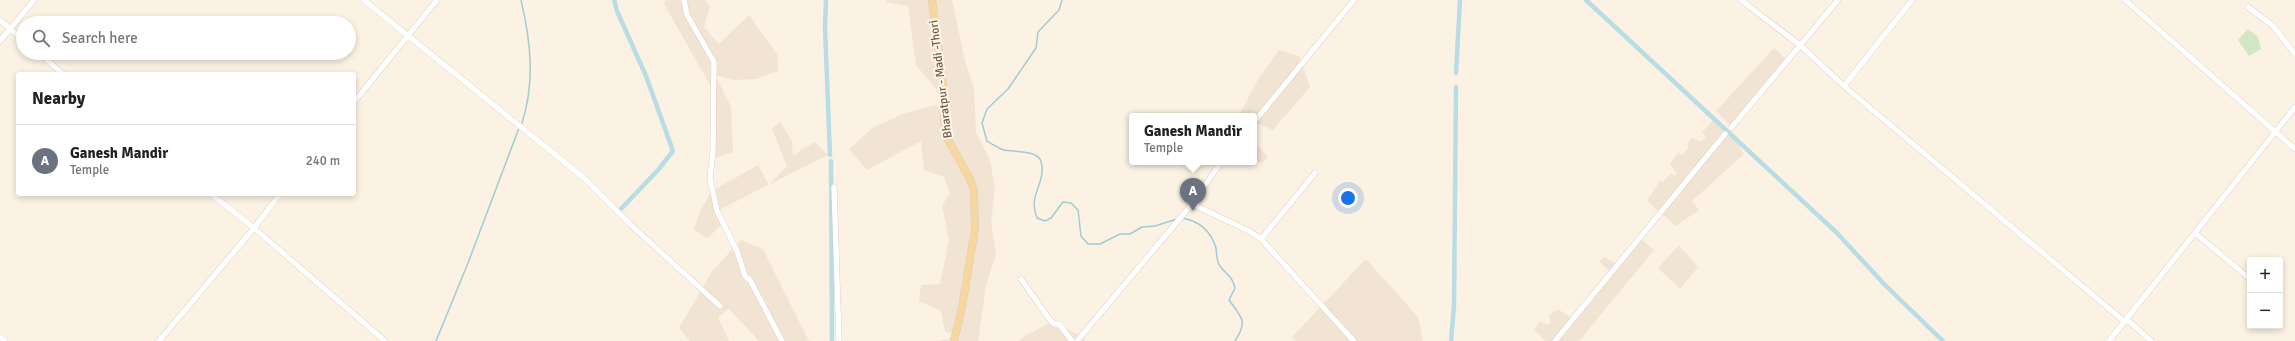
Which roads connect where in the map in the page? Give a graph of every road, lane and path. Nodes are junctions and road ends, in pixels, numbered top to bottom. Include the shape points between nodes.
1 (34, 0) edge
2 (364, 0) edge
3 (437, 0) edge
4 (684, 0) edge
5 (932, 0) edge
6 (1354, 0) edge
7 (1741, 0) edge
8 (1838, 0) edge
9 (1912, 0) edge
10 (2125, 0) edge
11 (2248, 7) dead end
12 (21, 16) edge
13 (0, 20) edge
14 (16, 22) edge
15 (10, 29) junction
16 (16, 34) edge
17 (408, 35) junction
18 (0, 41) edge
19 (1801, 46) junction
20 (2295, 54) edge
21 (47, 60) edge
22 (61, 72) edge
23 (1844, 86) junction
24 (356, 100) edge
25 (2295, 107) edge
26 (1257, 118) edge
27 (1731, 128) dead end
28 (2275, 132) junction
29 (1725, 134) dead end
30 (2295, 149) edge
31 (1219, 165) edge
32 (1315, 172) dead end
33 (834, 187) dead end
34 (214, 196) edge
35 (278, 196) edge
36 (1192, 204) junction
37 (254, 228) junction
38 (2195, 233) junction
39 (1261, 239) junction
40 (2247, 276) edge
41 (1021, 279) dead end
42 (720, 306) dead end
43 (2125, 322) junction
44 (0, 337) edge
45 (5, 341) edge
46 (159, 341) edge
47 (385, 341) edge
48 (782, 341) edge
49 (838, 341) edge
50 (954, 341) edge
51 (1072, 341) edge
52 (1077, 341) edge
53 (1354, 341) edge
54 (1555, 341) edge
55 (2109, 341) edge
56 (2151, 341) edge

1 - 12 street
2 - 17 street
3 - 17 street
4 - 48 street via 687,15 714,62 713,151 710,178 717,211 737,251 745,276 750,280
5 - 50 main road, Bharatpur - Madi -Thori via 943,82 947,138 974,190 975,229
6 - 26 street
7 - 19 street
8 - 19 street
9 - 23 street
10 - 28 street
11 - 20 street via 2273,26
13 - 15 street
14 - 15 street
15 - 16 street
15 - 18 street
17 - 24 street
17 - 42 street via 584,178 631,225
19 - 23 street
19 - 27 street
21 - 22 street
23 - 43 street
25 - 28 street
28 - 30 street
28 - 38 street
29 - 54 street
31 - 36 street
32 - 39 street
33 - 49 street
34 - 37 street
35 - 37 street
36 - 39 street
36 - 52 street
37 - 46 street
37 - 47 street
38 - 40 street
38 - 43 street
39 - 53 street
41 - 51 street via 1050,320 1054,324 1059,324
43 - 55 street
43 - 56 street via 2129,321
44 - 45 street

